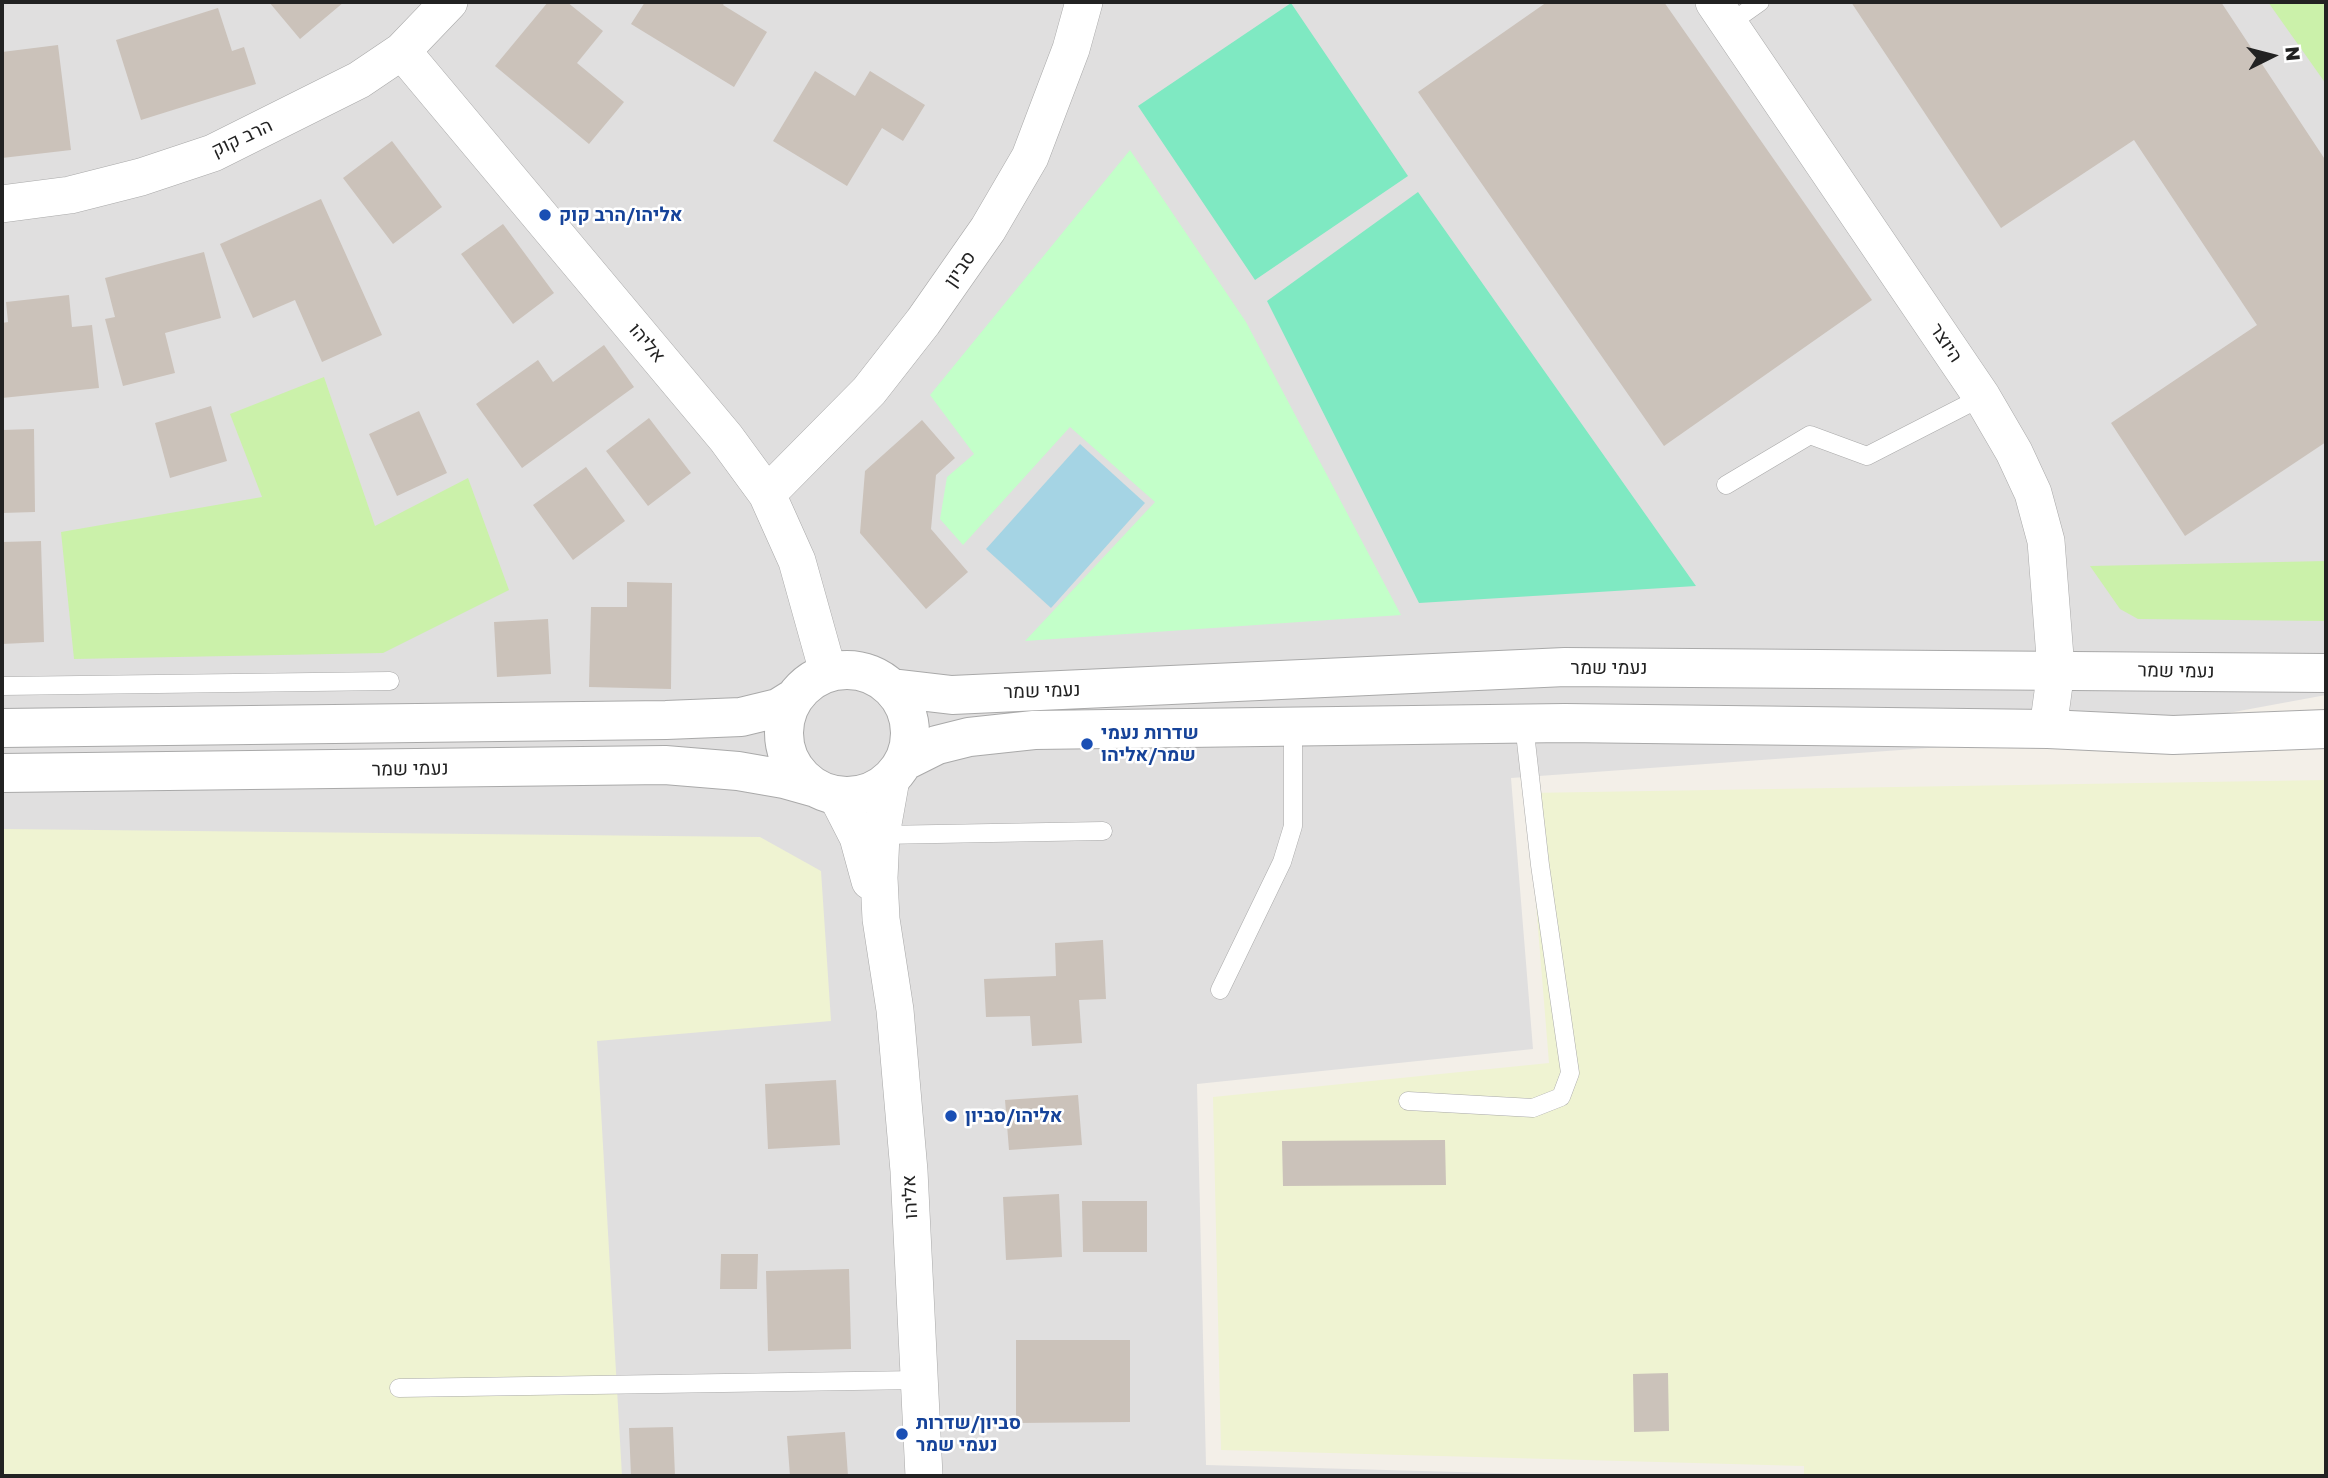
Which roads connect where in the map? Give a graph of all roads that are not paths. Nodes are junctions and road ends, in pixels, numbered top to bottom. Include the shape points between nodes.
1 (449, 2) edge
2 (1084, 2) edge
3 (1760, 2) edge
4 (1722, 13) edge
5 (402, 51) junction
6 (2, 204) edge
7 (1982, 397) junction
8 (1726, 485) dead end
9 (767, 494) junction
10 (2056, 670) junction
11 (828, 672) junction
12 (2326, 673) edge
13 (390, 681) dead end
14 (2, 686) edge
15 (892, 688) junction
16 (794, 698) junction
17 (1524, 724) junction
18 (1293, 727) junction
19 (2, 728) edge
20 (2048, 729) junction
21 (2326, 729) edge
22 (897, 770) junction
23 (2, 773) edge
24 (827, 792) junction
25 (1103, 831) dead end
26 (881, 835) junction
27 (881, 919) junction
28 (1220, 990) dead end
29 (1408, 1101) dead end
30 (919, 1380) junction
31 (399, 1388) dead end
32 (924, 1476) edge

1 - 5 street, הרב קוק
2 - 9 street, סביון via 1030,157 988,229 869,391
3 - 4 lane
4 - 7 street, היוצר
5 - 6 street, הרב קוק via 359,80 213,153 70,195
5 - 9 street, אליהו via 726,438
7 - 8 lane via 1867,456 1810,435
7 - 10 street, היוצר via 2033,494 2046,541
9 - 11 street, אליהו via 797,561
10 - 12 street, נעמי שמר
10 - 15 street, נעמי שמר via 1565,667 953,695
10 - 20 street, היוצר
11 - 15 street via 862,671
11 - 16 street via 809,682
13 - 14 lane
15 - 22 street via 910,723 909,743
16 - 19 street via 778,708 741,717 691,719
16 - 24 street via 786,714 785,748 803,778
17 - 18 street, נעמי שמר
17 - 20 street, נעמי שמר
17 - 29 lane via 1570,1073 1561,1097 1534,1108
18 - 22 street, נעמי שמר via 1034,730 969,737 937,745
18 - 28 lane via 1293,826 1282,862
20 - 21 street, נעמי שמר via 2173,735
22 - 24 street via 866,793
22 - 26 street, אליהו
23 - 24 street, נעמי שמר via 665,765 738,771
24 - 27 street, אליהו via 858,837
25 - 26 lane
26 - 27 street, אליהו
27 - 30 street, אליהו via 895,1010 908,1158
30 - 31 lane
30 - 32 street, אליהו

